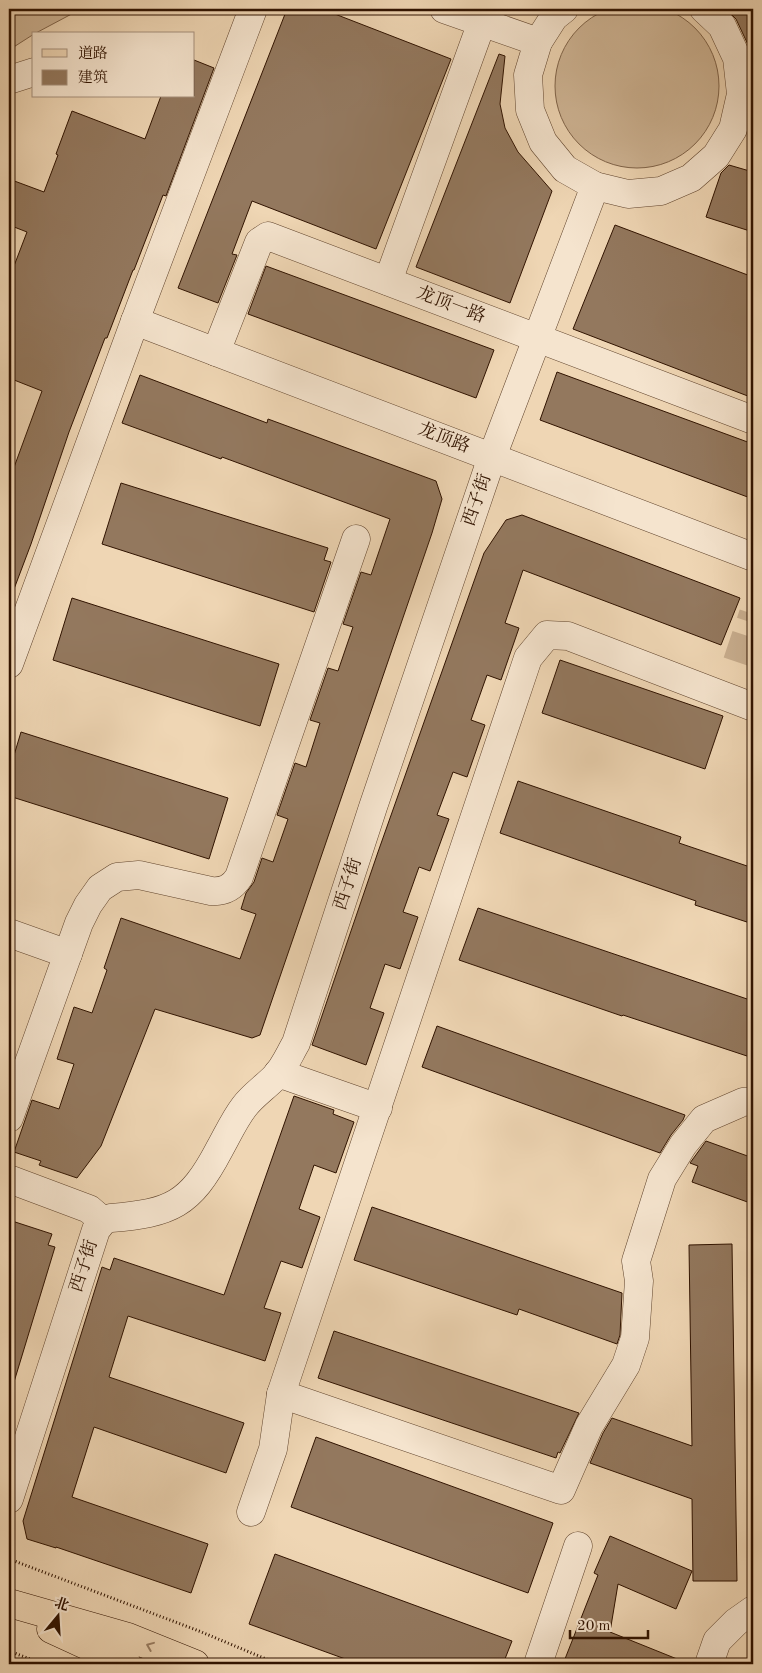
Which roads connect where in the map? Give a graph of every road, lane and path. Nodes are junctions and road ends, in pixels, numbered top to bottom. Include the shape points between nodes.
1 (253, 9) edge
2 (444, 9) edge
3 (564, 9) edge
4 (704, 9) edge
5 (482, 22) junction
6 (538, 42) junction
7 (32, 73) edge
8 (9, 80) edge
9 (743, 132) edge
10 (596, 186) junction
11 (388, 282) junction
12 (135, 321) junction
13 (538, 338) junction
14 (216, 352) junction
15 (753, 420) edge
16 (492, 457) junction
17 (356, 538) dead end
18 (753, 557) edge
19 (9, 664) edge
20 (752, 702) edge
21 (9, 933) edge
22 (68, 954) junction
23 (278, 1073) junction
24 (753, 1101) edge
25 (378, 1108) junction
26 (9, 1118) edge
27 (9, 1179) edge
28 (103, 1221) junction
29 (281, 1394) junction
30 (9, 1499) edge
31 (251, 1512) dead end
32 (578, 1546) dead end
33 (9, 1560) edge
34 (9, 1603) edge
35 (9, 1609) edge
36 (753, 1610) edge
37 (9, 1652) edge
38 (43, 1664) edge
39 (127, 1664) edge
40 (195, 1664) edge
41 (278, 1664) edge
42 (538, 1664) edge
43 (709, 1664) edge

1 - 12 street
2 - 5 street
3 - 6 street via 554,17
4 - 9 street via 722,26 737,58
5 - 6 street
5 - 11 street
6 - 10 street via 528,75 530,110 543,142 565,169
7 - 8 street
9 - 10 street via 691,178 661,191 628,194
10 - 13 street, 西子街
11 - 13 street, 龙顶一路
11 - 14 street, 龙顶一路 via 268,236 259,242
12 - 14 street, 龙顶路
12 - 19 street
13 - 15 street, 龙顶一路
13 - 16 street, 西子街
14 - 16 street, 龙顶路
16 - 18 street, 龙顶路
16 - 23 street, 西子街 via 296,1043
17 - 22 street via 239,877 234,884 219,892 139,875 117,877 100,888 88,905
20 - 25 street via 568,636 547,635 528,658
21 - 22 street
22 - 26 street
23 - 25 street
23 - 28 street, 西子街 via 244,1107 202,1180 188,1194 161,1211
24 - 29 street via 743,1102 704,1119 683,1145 662,1180 636,1261 635,1338 626,1365 589,1426 561,1490
25 - 29 street
27 - 28 street via 89,1209
28 - 30 street, 西子街 via 90,1245
29 - 31 street via 273,1449
32 - 42 street
33 - 41 path
40 -> 34 main road via 128,1637
35 - 39 main road
36 - 43 street via 717,1642
37 - 38 path

